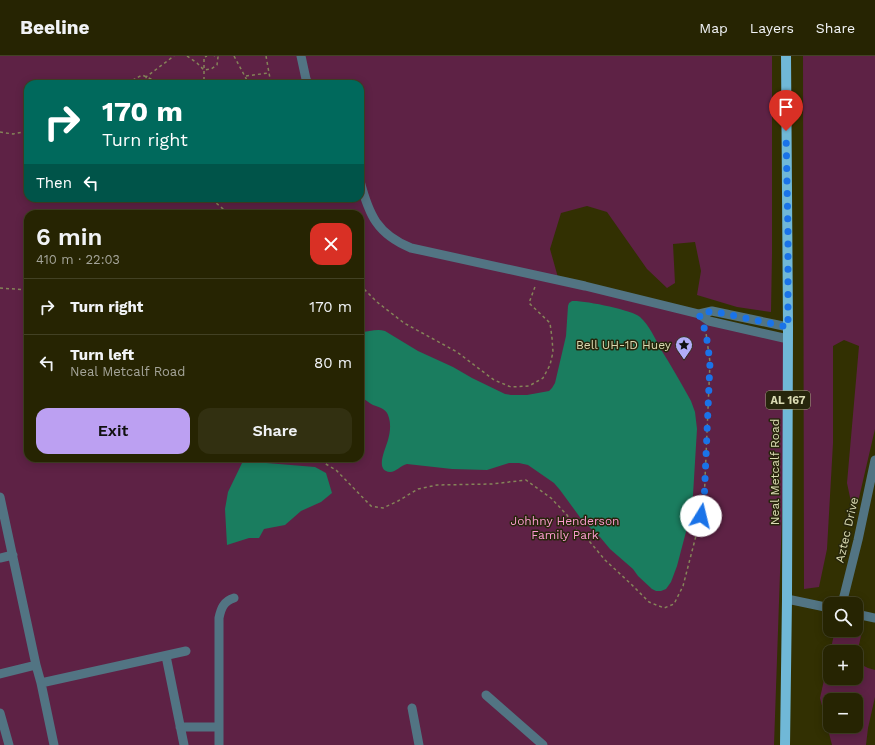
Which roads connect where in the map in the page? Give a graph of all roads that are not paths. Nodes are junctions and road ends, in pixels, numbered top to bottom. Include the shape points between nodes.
1 (301, 56) edge
2 (786, 56) edge
3 (306, 80) edge
4 (364, 195) edge
5 (699, 314) junction
6 (788, 327) junction
7 (788, 339) junction
8 (875, 460) edge
9 (872, 492) edge
10 (0, 497) edge
11 (13, 555) junction
12 (0, 558) edge
13 (844, 597) edge
14 (234, 598) dead end
15 (788, 599) junction
16 (823, 606) edge
17 (863, 615) edge
18 (875, 618) edge
19 (186, 651) dead end
20 (166, 656) junction
21 (36, 665) junction
22 (0, 674) edge
23 (41, 682) junction
24 (486, 695) dead end
25 (412, 708) dead end
26 (0, 714) edge
27 (180, 727) junction
28 (219, 727) junction
29 (9, 745) edge
30 (54, 745) edge
31 (184, 745) edge
32 (219, 745) edge
33 (419, 745) edge
34 (543, 745) edge
35 (785, 745) edge

1 - 3 street
2 - 6 main road, Neal Metcalf Road / AL 167
4 - 5 street via 373,219 379,227 386,234 411,248
5 - 6 street via 712,311
5 - 7 street via 708,321
6 - 7 main road, Neal Metcalf Road / AL 167
7 - 15 main road, Neal Metcalf Road / AL 167
8 - 9 street, Aztec Drive
9 - 13 street, Aztec Drive
10 - 11 street
11 - 12 street
11 - 21 street
14 - 28 street via 229,599 220,609
15 - 16 street
15 - 35 main road, Neal Metcalf Road / AL 167
17 - 18 street
19 - 20 street
20 - 23 street
20 - 27 street
21 - 22 street
21 - 23 street
23 - 30 street
24 - 34 street
25 - 33 street
26 - 29 street
27 - 28 street
27 - 31 street
28 - 32 street

